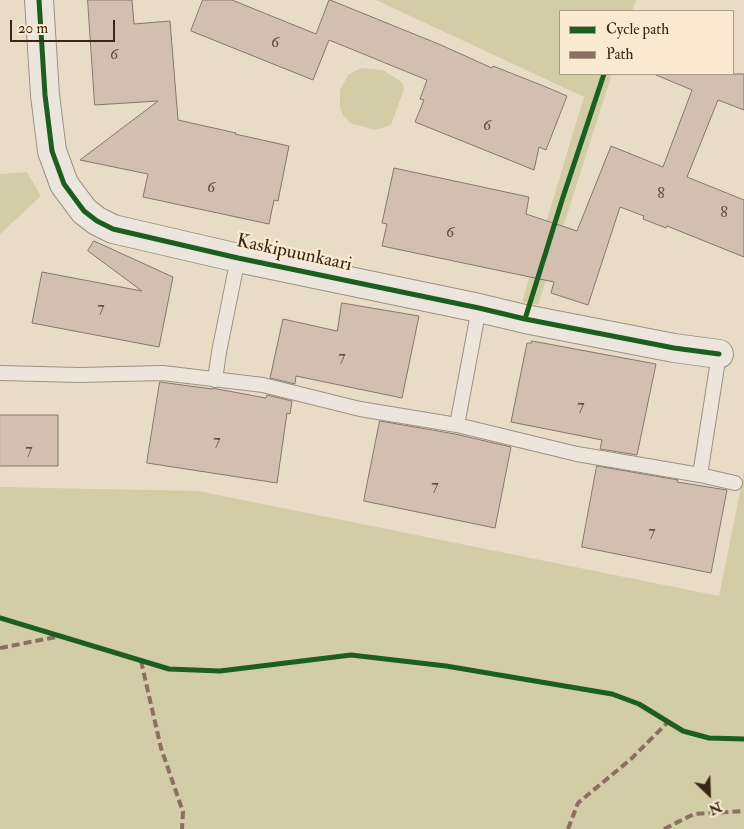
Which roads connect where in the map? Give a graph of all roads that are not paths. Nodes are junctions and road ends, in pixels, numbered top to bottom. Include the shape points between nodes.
1 (39, 0) edge
2 (238, 258) junction
3 (479, 308) junction
4 (719, 354) joint
5 (0, 373) edge
6 (216, 380) junction
7 (457, 424) junction
8 (700, 475) junction
9 (734, 484) dead end

1 - 2 street, Kaskipuunkaari via 52,150 64,184 84,211 113,229
2 - 3 street, Kaskipuunkaari
2 - 6 lane
3 - 4 street, Kaskipuunkaari via 674,348
3 - 7 lane
4 - 8 lane
5 - 6 lane via 163,373
6 - 7 lane via 263,385 360,410
7 - 8 lane via 577,454
8 - 9 lane

